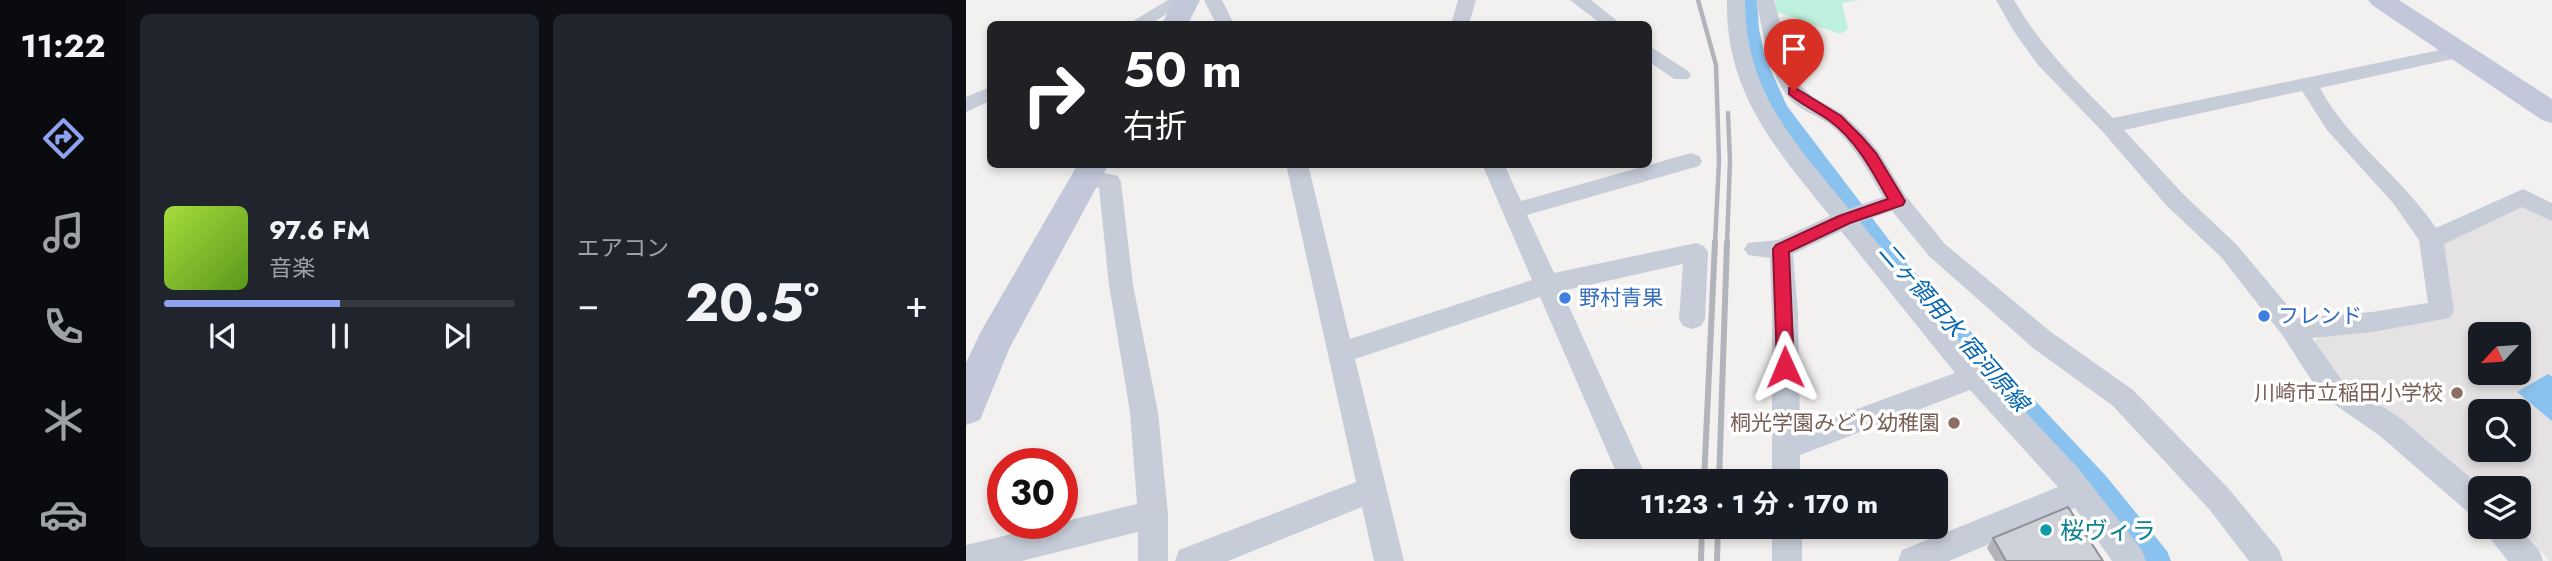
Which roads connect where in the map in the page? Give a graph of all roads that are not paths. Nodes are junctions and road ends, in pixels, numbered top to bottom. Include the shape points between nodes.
1 (1181, 0) edge
2 (1187, 0) edge
3 (1213, 0) edge
4 (1467, 0) edge
5 (1579, 0) edge
6 (1736, 0) edge
7 (1765, 0) edge
8 (2005, 0) edge
9 (2381, 0) edge
10 (1142, 21) edge
11 (1176, 21) edge
12 (1224, 21) edge
13 (1461, 21) edge
14 (1608, 21) edge
15 (2459, 52) junction
16 (1652, 54) edge
17 (1681, 75) dead end
18 (2308, 83) junction
19 (987, 94) edge
20 (966, 105) edge
21 (2552, 113) edge
22 (2109, 126) junction
23 (1691, 161) dead end
24 (1299, 168) edge
25 (1495, 168) edge
26 (1090, 171) edge
27 (1891, 203) junction
28 (1513, 211) junction
29 (2552, 214) edge
30 (1847, 218) junction
31 (2431, 240) junction
32 (1545, 285) junction
33 (1692, 319) dead end
34 (2292, 329) junction
35 (979, 349) edge
36 (1342, 352) junction
37 (1974, 377) junction
38 (966, 408) edge
39 (1786, 448) junction
40 (1629, 469) edge
41 (1786, 469) edge
42 (1372, 489) junction
43 (2080, 492) junction
44 (2468, 494) edge
45 (1153, 514) junction
46 (1787, 539) edge
47 (2510, 539) edge
48 (966, 560) edge
49 (1153, 561) edge
50 (1190, 561) edge
51 (1389, 561) edge
52 (1787, 561) edge
53 (1913, 561) edge
54 (2131, 561) edge
55 (2268, 561) edge
56 (2528, 561) edge

1 - 10 street
2 - 11 street
3 - 12 street
4 - 13 street
5 - 14 street
6 - 30 street via 1739,55 1759,100 1781,138
7 - 27 street via 1783,70 1794,91 1836,119 1857,140 1871,157
8 - 22 street via 2045,61
9 - 15 street
15 - 18 street
15 - 21 street
16 - 17 street
18 - 22 street
18 - 31 street via 2338,132 2398,193
19 - 20 street
22 - 34 street via 2174,199 2229,251
23 - 28 street
24 - 36 street
25 - 28 street
26 - 35 street
26 - 45 street via 1110,181 1121,285 1144,412
27 - 30 street
27 - 55 street via 1986,295 2123,398 2219,499
28 - 32 street
29 - 31 street via 2523,197
30 - 37 street via 1877,263
30 - 39 street via 1768,249
31 - 34 street via 2441,312
32 - 33 street via 1696,252
32 - 36 street
32 - 40 street
34 - 44 street via 2331,387 2390,427
35 - 38 street
36 - 42 street
37 - 39 street
37 - 43 street
39 - 41 street
42 - 50 street
42 - 51 street
43 - 53 street
43 - 54 street
45 - 48 street
45 - 49 street
46 - 52 street
47 - 56 street

